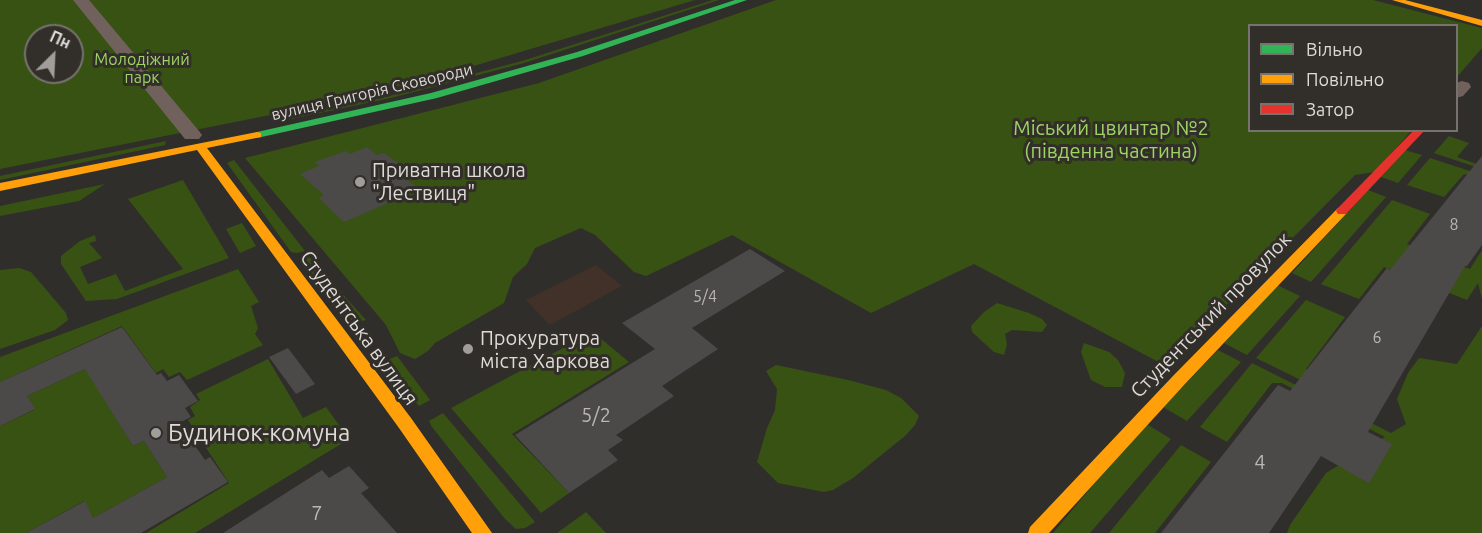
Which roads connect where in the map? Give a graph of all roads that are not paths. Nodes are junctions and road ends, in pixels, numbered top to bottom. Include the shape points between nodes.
1 (81, 0) edge
2 (743, 0) edge
3 (1396, 0) edge
4 (1482, 23) edge
5 (1418, 132) edge
6 (197, 141) junction
7 (0, 187) edge
8 (483, 533) edge
9 (1036, 533) edge

1 - 6 street
2 - 6 street, вулиця Григорія Сковороди via 515,74 389,107
3 - 4 street
5 - 9 street, Студентський провулок
6 - 7 street, вулиця Григорія Сковороди
6 - 8 street, Студентська вулиця

